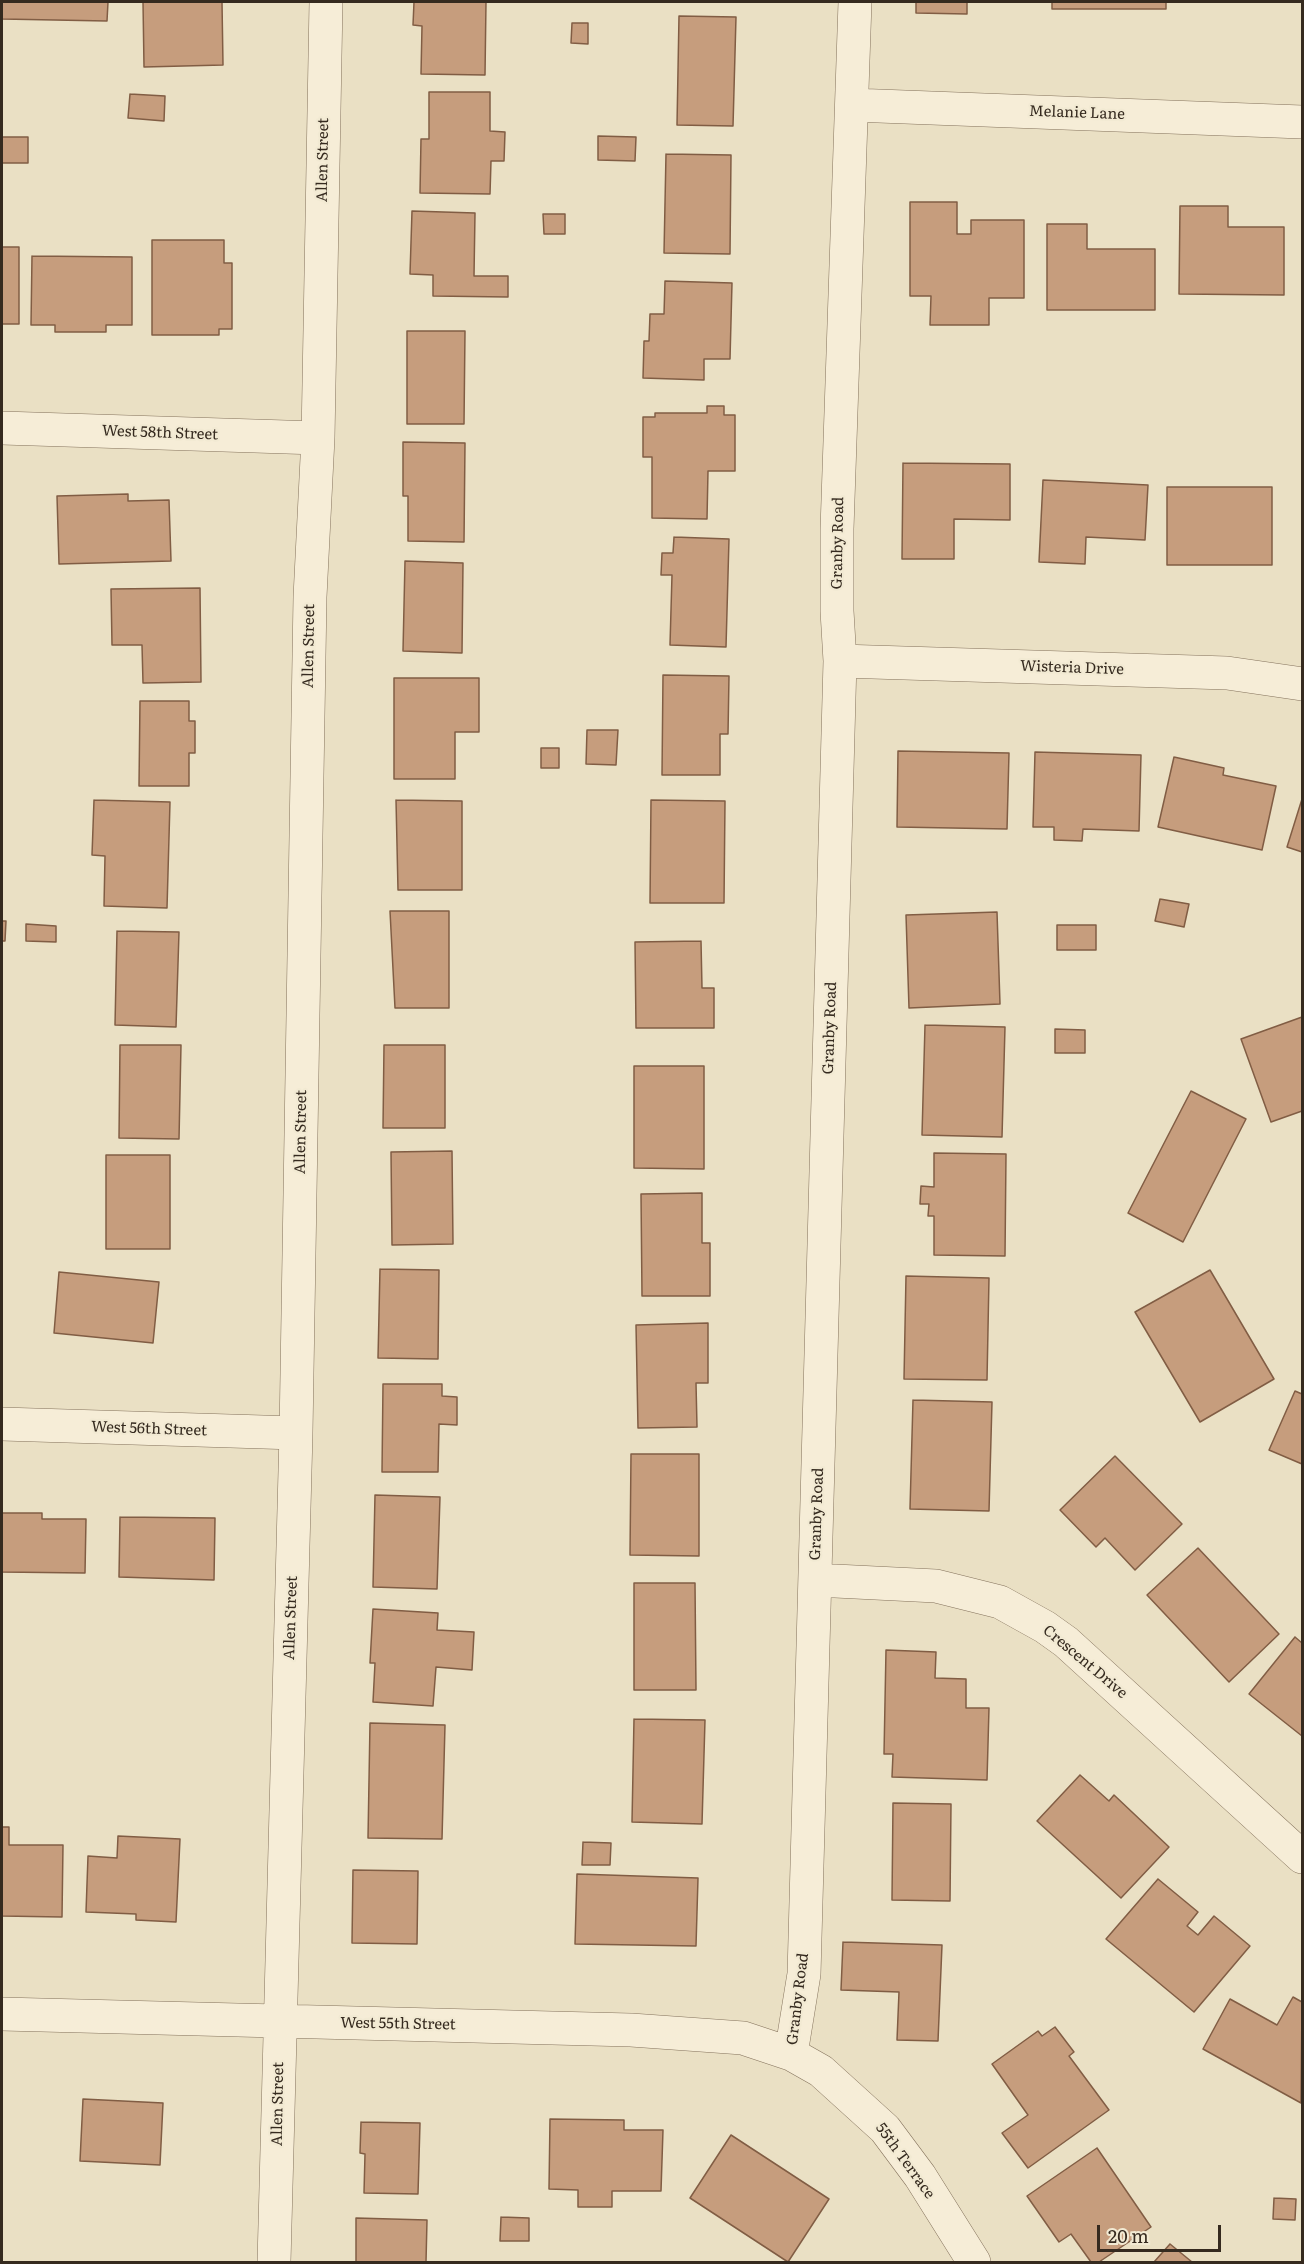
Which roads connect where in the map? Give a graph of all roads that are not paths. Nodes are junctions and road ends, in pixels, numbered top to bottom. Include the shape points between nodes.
1 (326, 2) edge
2 (855, 2) edge
3 (852, 105) junction
4 (1302, 122) edge
5 (2, 428) edge
6 (318, 438) junction
7 (840, 661) junction
8 (1302, 684) edge
9 (2, 1424) edge
10 (296, 1433) junction
11 (815, 1580) junction
12 (1302, 1857) edge
13 (2, 2014) edge
14 (280, 2021) junction
15 (790, 2054) junction
16 (969, 2261) edge
17 (274, 2262) edge

1 - 6 street, Allen Street
2 - 3 street, Granby Road
3 - 4 street, Melanie Lane
3 - 7 street, Granby Road via 837,529
5 - 6 street, West 58th Street
6 - 10 street, Allen Street via 310,597
7 - 8 street, Wisteria Drive via 1227,673
7 - 11 street, Granby Road
9 - 10 street, West 56th Street
10 - 14 street, Allen Street
11 - 12 street, Crescent Drive via 936,1586 1000,1602 1045,1627
11 - 15 street, Granby Road via 804,1974
13 - 14 street, West 55th Street
14 - 15 street, West 55th Street via 631,2030 743,2038
14 - 17 street, Allen Street
15 - 16 street, 55th Terrace via 821,2071 885,2129 920,2176

